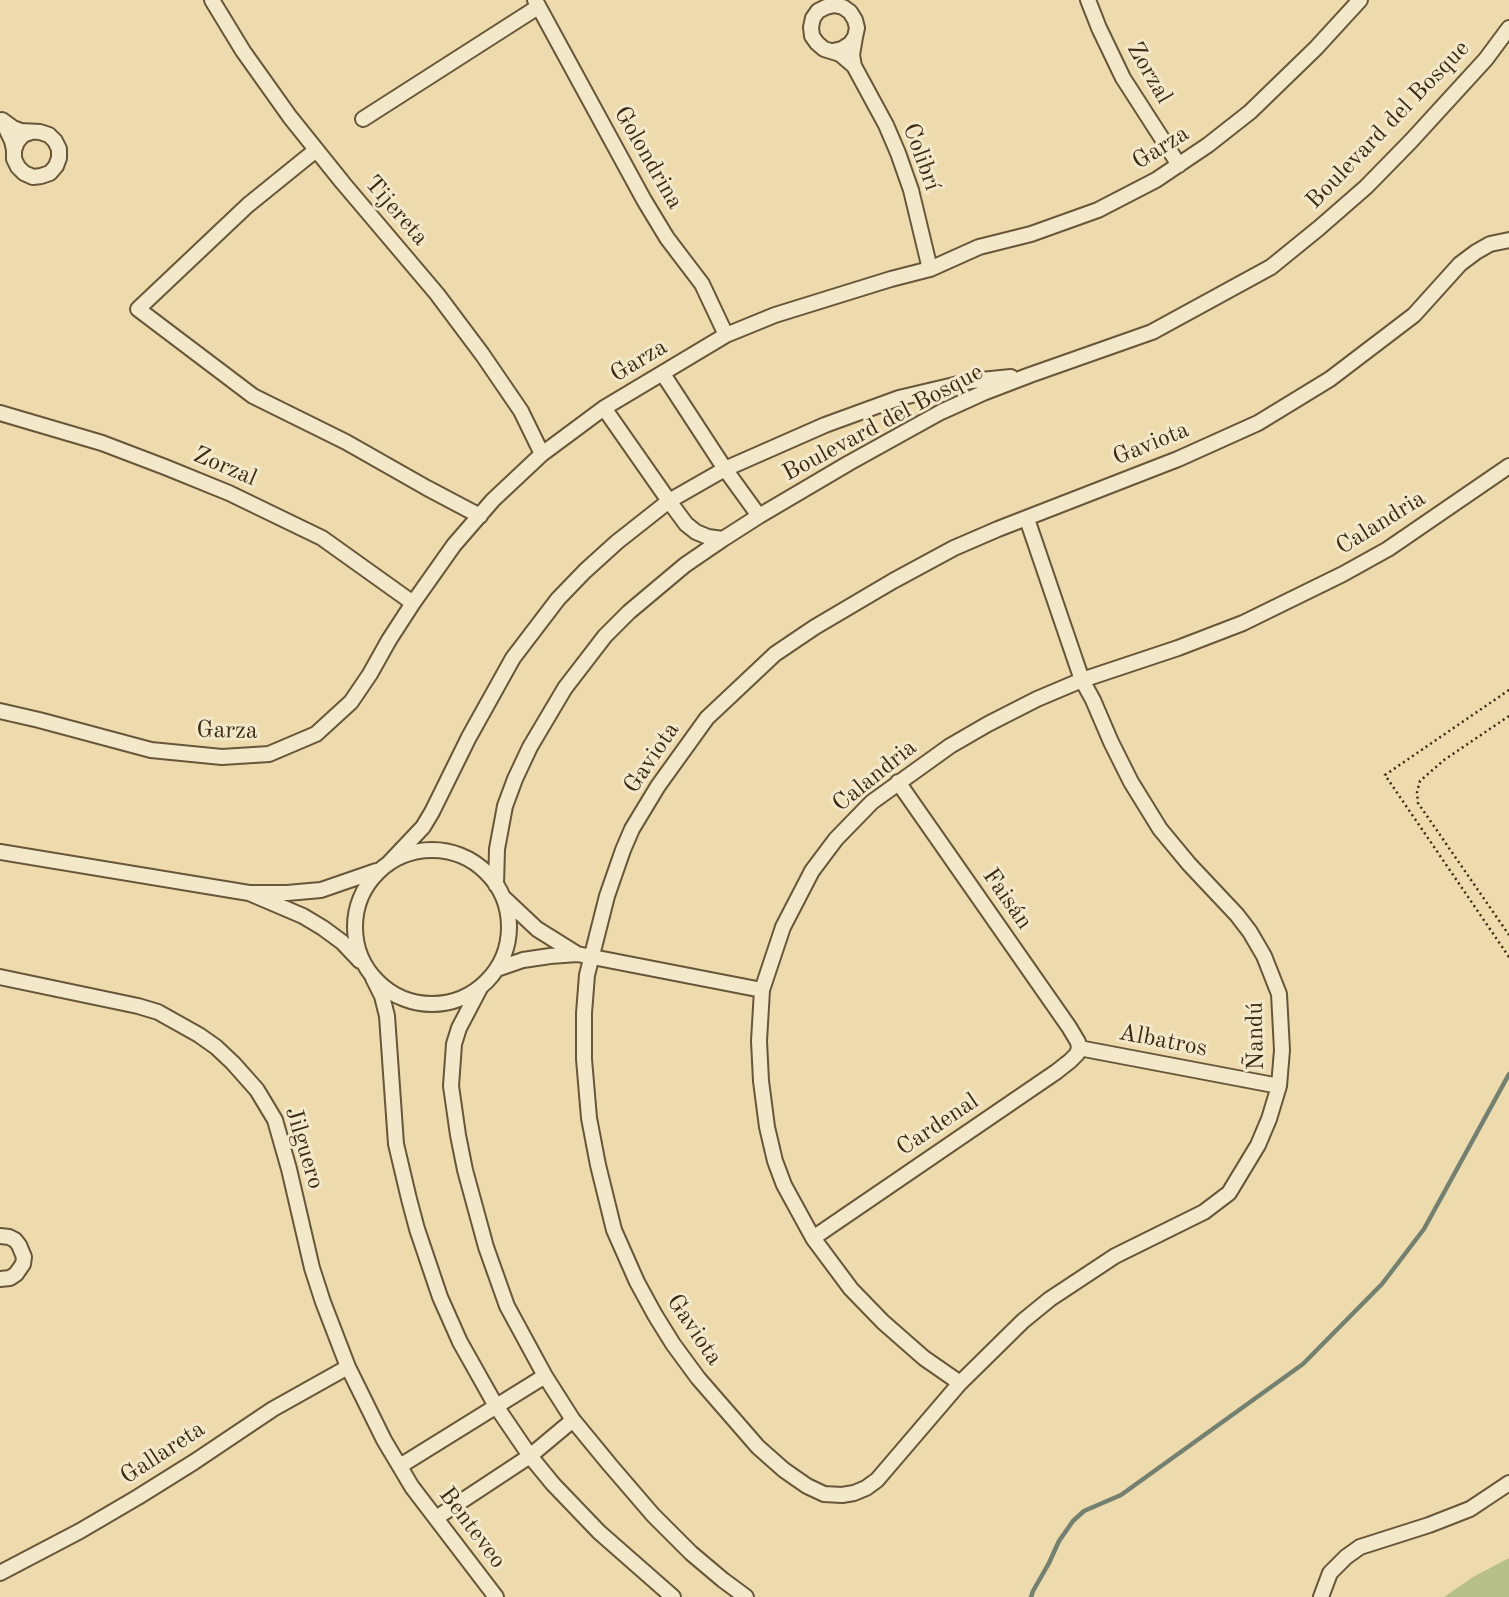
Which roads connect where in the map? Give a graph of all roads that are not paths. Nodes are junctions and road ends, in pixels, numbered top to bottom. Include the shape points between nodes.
1 (212, 0) edge
2 (1088, 0) edge
3 (1360, 0) edge
4 (536, 3) edge
5 (1509, 29) edge
6 (855, 37) junction
7 (833, 51) junction
8 (854, 66) junction
9 (1, 119) edge
10 (363, 119) dead end
11 (32, 132) junction
12 (14, 150) junction
13 (316, 150) junction
14 (1180, 165) junction
15 (1509, 240) edge
16 (930, 269) junction
17 (726, 335) junction
18 (663, 374) junction
19 (1030, 375) junction
20 (604, 408) junction
21 (0, 413) edge
22 (542, 454) junction
23 (1509, 466) edge
24 (726, 469) junction
25 (669, 501) junction
26 (480, 516) junction
27 (759, 516) junction
28 (1027, 519) junction
29 (723, 539) junction
30 (413, 603) junction
31 (1082, 680) junction
32 (0, 712) edge
33 (898, 782) junction
34 (0, 852) edge
35 (383, 867) junction
36 (500, 891) junction
37 (249, 893) junction
38 (584, 955) junction
39 (497, 969) junction
40 (370, 973) junction
41 (0, 977) edge
42 (480, 988) junction
43 (762, 990) junction
44 (1079, 1045) junction
45 (1279, 1086) junction
46 (0, 1236) edge
47 (813, 1238) junction
48 (0, 1279) edge
49 (348, 1367) junction
50 (545, 1376) junction
51 (960, 1383) junction
52 (496, 1406) junction
53 (573, 1420) junction
54 (530, 1456) junction
55 (400, 1466) junction
56 (1509, 1483) edge
57 (412, 1487) joint
58 (436, 1518) junction
59 (0, 1573) edge
60 (496, 1597) edge
61 (673, 1597) edge
62 (746, 1597) edge
63 (1321, 1597) edge

1 - 13 street, Tijereta via 264,82
2 - 14 street, Zorzal via 1123,78
3 - 14 street, Garza via 1250,112
4 - 10 street
4 - 17 street, Golondrina via 644,200 702,284
5 - 19 street, Boulevard del Bosque via 1366,187 1271,267 1152,332
6 - 7 street
6 - 7 street via 855,20 843,7 818,11 812,36 824,49
6 - 8 street
7 - 8 street
8 - 16 street, Colibrí via 898,153
9 - 11 street via 13,128
9 - 12 street
11 - 12 street via 23,135
11 - 12 street via 49,135 59,149 50,173 33,177 24,173 14,159
13 - 22 street, Tijereta via 482,354 521,411
13 - 26 street via 248,205 138,309 253,396
14 - 16 street, Garza via 1098,210 979,247
15 - 28 street, Gaviota via 1476,252 1414,315 1330,379 1258,423
16 - 17 street, Garza via 788,311
17 - 18 street, Garza
18 - 20 street, Garza
18 - 24 street
19 - 24 street, Boulevard del Bosque via 971,381 900,398
19 - 27 street, Boulevard del Bosque via 941,412
20 - 22 street, Garza
20 - 25 street
21 - 30 street, Zorzal via 102,443 275,514 322,538
22 - 26 street, Garza
23 - 31 street, Calandria via 1343,575 1243,623
24 - 25 street, Boulevard del Bosque
24 - 27 street
25 - 29 street via 696,532
25 - 35 street via 585,571 535,627 491,696 432,812
26 - 30 street, Garza
27 - 29 street, Boulevard del Bosque
28 - 31 street, Ñandú
28 - 38 street, Gaviota via 954,548 815,627 775,654 706,718 632,829
29 - 36 street via 629,612 565,688 530,747 505,806 497,849
30 - 32 street, Garza via 351,702 317,734 270,754 222,757 151,750
31 - 33 street, Calandria via 988,724
31 - 45 street, Ñandú via 1131,782 1160,828 1237,915 1264,956 1279,994
33 - 43 street, Calandria via 872,802 812,871 783,927
33 - 44 street, Faisán
34 - 37 street
35 - 36 street via 413,853 440,851 478,865
35 - 37 street via 321,890
35 - 40 street via 360,898 355,922 357,946
36 - 38 street via 537,929
36 - 39 street via 509,934
37 - 40 street via 323,928
38 - 39 street via 523,960
38 - 43 street
38 - 51 street, Gaviota via 586,1087 593,1143 614,1230 655,1315 725,1411 758,1447 807,1486 824,1494 842,1495 877,1480
39 - 42 street
40 - 42 street via 394,994 418,1003 457,1000
40 - 52 street via 387,1016 396,1144 417,1229 460,1342
41 - 49 street, Jilguero via 158,1012 216,1047 245,1075 275,1120 312,1268
42 - 50 street via 454,1044 451,1086 458,1135 496,1276
43 - 47 street, Calandria via 760,1060 767,1127 784,1185
44 - 45 street, Albatros
44 - 47 street, Cardenal via 1077,1054 1056,1072
45 - 51 street, Ñandú via 1258,1145 1229,1194 1065,1288 1023,1321
46 - 48 street via 15,1240 24,1257 16,1274
47 - 51 street, Calandria via 874,1314
49 - 55 street, Jilguero
49 - 59 street, Gallareta via 273,1409 115,1511
50 - 52 street
50 - 53 street
52 - 54 street
52 - 55 street
53 - 54 street
53 - 62 street via 653,1515
54 - 58 street
54 - 61 street via 600,1532
55 - 57 street, Jilguero
56 - 63 street via 1470,1509 1360,1547 1331,1573
57 - 58 street, Benteveo
58 - 60 street, Benteveo

